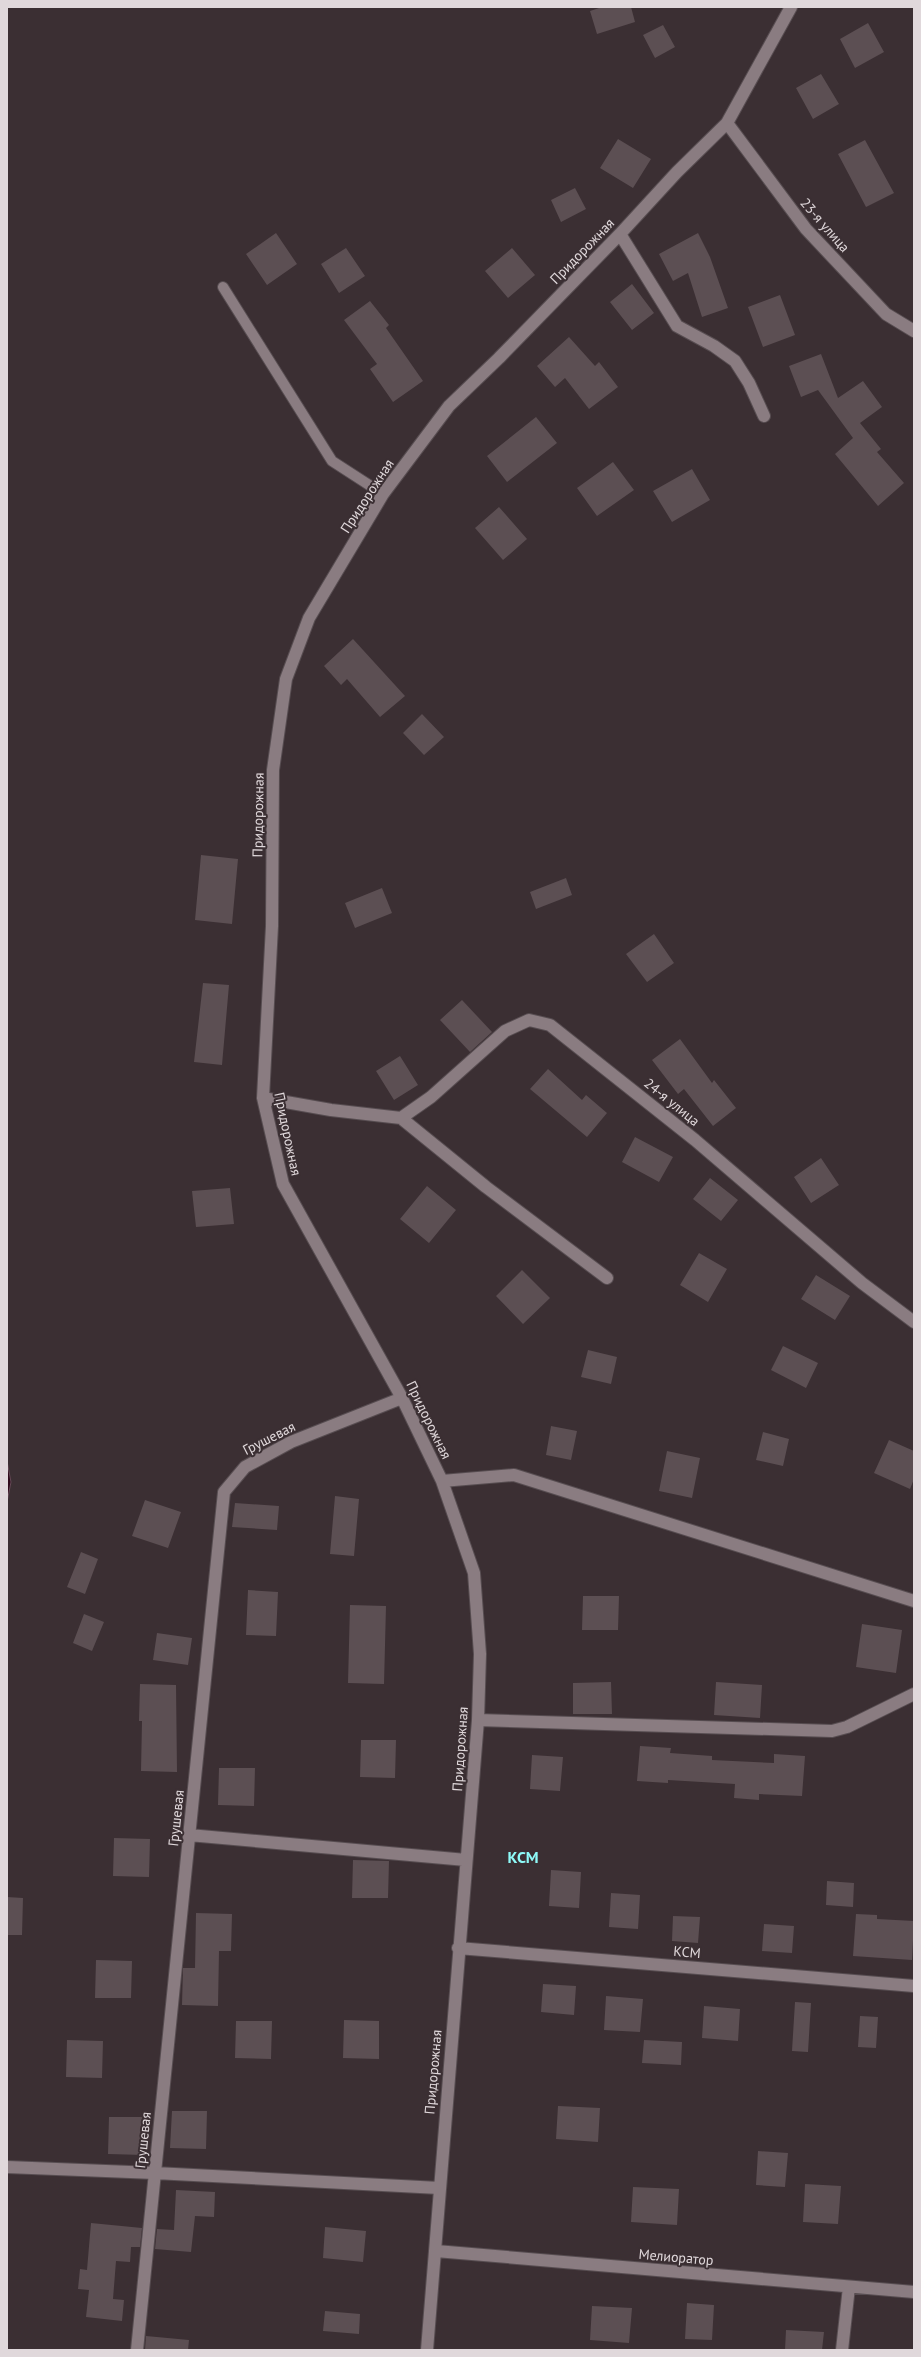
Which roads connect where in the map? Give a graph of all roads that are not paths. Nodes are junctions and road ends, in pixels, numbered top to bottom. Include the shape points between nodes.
1 (791, 7) edge
2 (727, 123) junction
3 (620, 234) junction
4 (223, 287) dead end
5 (914, 331) edge
6 (764, 416) dead end
7 (383, 494) junction
8 (263, 1098) junction
9 (401, 1118) junction
10 (607, 1278) dead end
11 (914, 1322) edge
12 (402, 1398) junction
13 (442, 1481) junction
14 (914, 1601) edge
15 (914, 1694) edge
16 (478, 1720) junction
17 (189, 1835) junction
18 (466, 1860) junction
19 (458, 1948) junction
20 (914, 1986) edge
21 (7, 2167) edge
22 (155, 2172) junction
23 (439, 2188) junction
24 (436, 2250) junction
25 (849, 2287) junction
26 (914, 2292) edge
27 (137, 2350) edge
28 (427, 2350) edge
29 (842, 2350) edge

1 - 2 street, Придорожная
2 - 3 street, Придорожная
2 - 5 street, 23-я улица via 806,229 886,314
3 - 6 street via 677,326 735,361 749,383
3 - 7 street, Придорожная via 449,406
4 - 7 lane via 332,462
7 - 8 street, Придорожная via 308,618 286,679 273,770 272,926
8 - 9 street via 331,1110
8 - 12 street, Придорожная via 283,1184
9 - 10 street via 486,1188
9 - 11 street, 24-я улица via 431,1097 505,1031 529,1020 550,1025 695,1140 862,1283
12 - 13 street, Придорожная
12 - 17 street, Грушевая via 291,1442 245,1467 224,1492
13 - 14 street via 514,1475
13 - 16 street, Придорожная via 474,1573 480,1654
15 - 16 street via 847,1727 832,1731
16 - 18 street, Придорожная
17 - 18 street
17 - 22 street, Грушевая
18 - 19 street, Придорожная
19 - 20 street, КСМ
19 - 23 street, Придорожная
21 - 22 street
22 - 23 street
22 - 27 street, Грушевая
23 - 24 street, Придорожная
24 - 25 street, Мелиоратор
24 - 28 street, Придорожная
25 - 26 street, Мелиоратор
25 - 29 street

